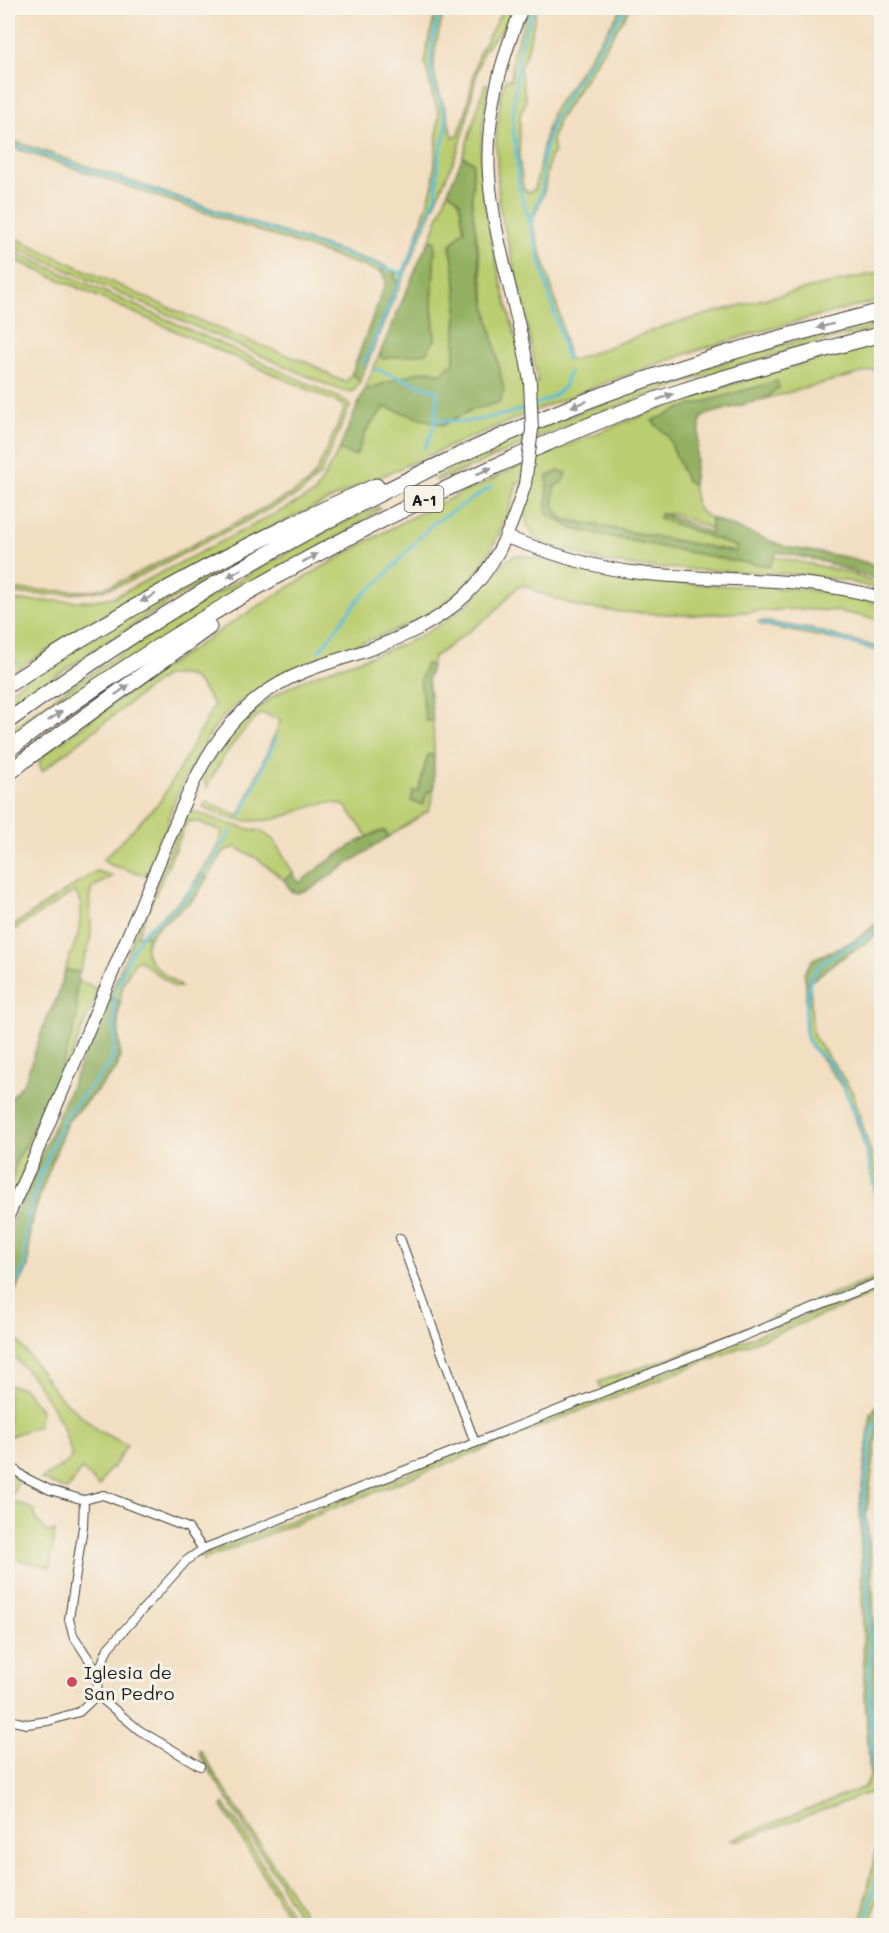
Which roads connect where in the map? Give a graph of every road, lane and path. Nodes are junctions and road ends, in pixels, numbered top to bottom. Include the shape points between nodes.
1 (522, 8) edge
2 (882, 311) edge
3 (882, 334) edge
4 (430, 469) junction
5 (506, 537) junction
6 (290, 569) junction
7 (882, 598) edge
8 (8, 685) edge
9 (8, 721) edge
10 (8, 750) edge
11 (8, 774) edge
12 (8, 1216) edge
13 (400, 1238) dead end
14 (882, 1281) edge
15 (475, 1443) junction
16 (8, 1464) edge
17 (84, 1500) junction
18 (203, 1549) junction
19 (98, 1673) junction
20 (98, 1695) junction
21 (8, 1720) edge
22 (200, 1766) dead end

1 - 5 street, bridge via 498,75 488,159 498,237 519,318 530,382 532,430 525,484
2 -> 4 highway, A-1 via 665,373 569,408
6 -> 3 highway, A-1 via 386,517 574,431 677,392
4 -> 8 highway via 376,487 238,550 128,609
4 -> 9 highway, A-1 via 213,586
5 - 7 street via 576,562 641,574 812,583
5 - 12 street via 474,588 427,625 286,680 260,696 223,733 198,771
10 -> 6 highway, A-1 via 141,659
11 -> 6 highway
13 - 15 street
14 - 15 street
15 - 18 street
16 - 17 street via 50,1490
17 - 18 street via 103,1495 188,1528
17 - 19 street via 69,1619 73,1635
18 - 19 street via 187,1560 108,1648
19 - 20 street
20 - 21 street via 79,1712 48,1721 27,1724
20 - 22 street via 140,1730

